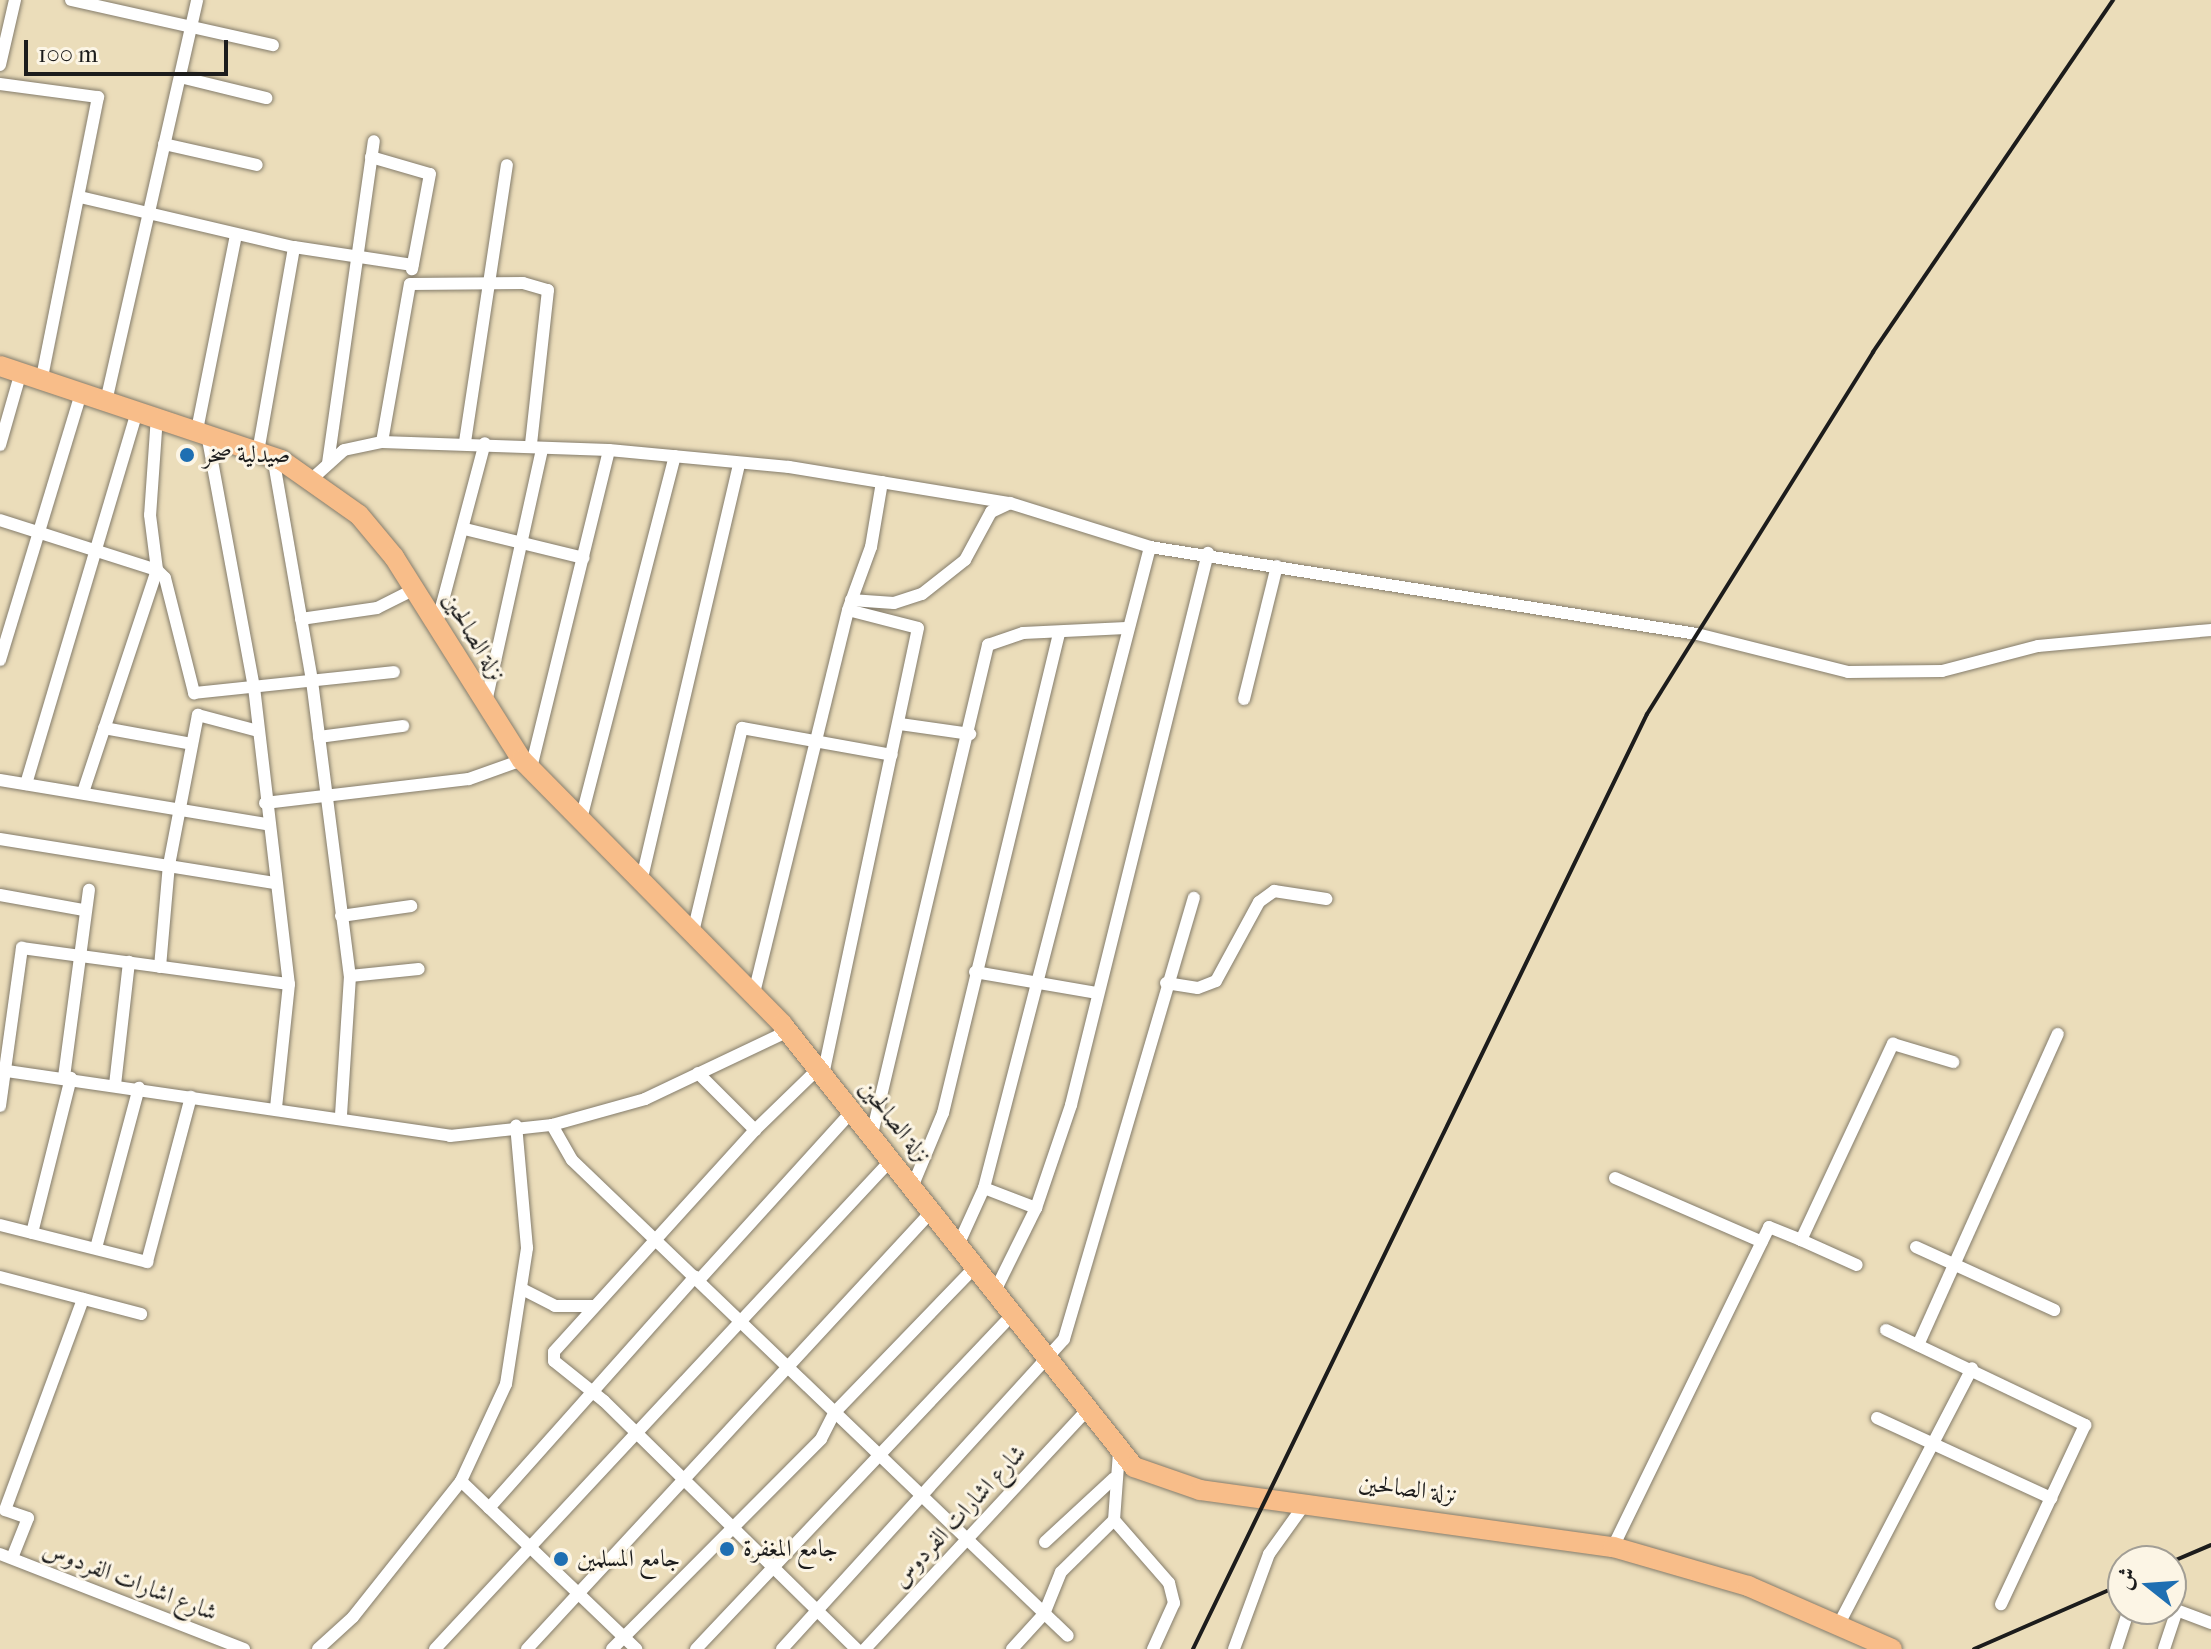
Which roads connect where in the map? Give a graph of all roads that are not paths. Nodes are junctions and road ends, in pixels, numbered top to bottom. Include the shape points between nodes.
1 (15, 0) edge
2 (71, 0) edge
3 (197, 0) edge
4 (191, 25) junction
5 (273, 45) dead end
6 (0, 65) edge
7 (180, 77) junction
8 (0, 84) edge
9 (266, 98) dead end
10 (374, 141) dead end
11 (164, 144) junction
12 (371, 157) junction
13 (257, 165) dead end
14 (507, 165) dead end
15 (80, 197) junction
16 (148, 216) junction
17 (236, 235) junction
18 (294, 247) junction
19 (353, 256) junction
20 (413, 265) junction
21 (486, 283) junction
22 (410, 284) junction
23 (0, 366) edge
24 (21, 372) junction
25 (42, 378) junction
26 (82, 390) junction
27 (107, 397) junction
28 (147, 412) junction
29 (202, 432) junction
30 (382, 442) junction
31 (465, 442) junction
32 (485, 443) junction
33 (0, 445) edge
34 (537, 447) junction
35 (609, 450) junction
36 (265, 455) junction
37 (675, 456) junction
38 (739, 463) junction
39 (321, 470) junction
40 (882, 482) junction
41 (1010, 503) junction
42 (0, 520) edge
43 (465, 529) junction
44 (37, 531) junction
45 (521, 543) junction
46 (1150, 547) junction
47 (98, 551) junction
48 (1208, 553) junction
49 (584, 558) junction
50 (1277, 566) junction
51 (157, 570) junction
52 (415, 589) junction
53 (850, 605) junction
54 (301, 619) junction
55 (437, 623) junction
56 (1126, 628) junction
57 (2211, 630) edge
58 (1059, 634) junction
59 (0, 660) edge
60 (394, 672) dead end
61 (312, 681) junction
62 (254, 687) junction
63 (1244, 699) dead end
64 (485, 705) junction
65 (900, 724) junction
66 (403, 726) dead end
67 (104, 728) junction
68 (258, 731) junction
69 (970, 734) junction
70 (319, 737) junction
71 (819, 741) junction
72 (192, 744) junction
73 (892, 755) junction
74 (526, 764) junction
75 (0, 780) edge
76 (26, 784) junction
77 (83, 793) junction
78 (326, 794) junction
79 (265, 803) junction
80 (178, 809) junction
81 (581, 819) junction
82 (267, 824) junction
83 (0, 839) edge
84 (169, 865) junction
85 (642, 878) junction
86 (275, 883) junction
87 (89, 890) dead end
88 (0, 895) edge
89 (1194, 898) dead end
90 (1326, 899) dead end
91 (411, 906) dead end
92 (83, 910) junction
93 (341, 916) junction
94 (693, 932) junction
95 (79, 956) junction
96 (129, 962) junction
97 (160, 967) junction
98 (419, 969) dead end
99 (975, 972) junction
100 (350, 976) junction
101 (1035, 982) junction
102 (1166, 983) junction
103 (289, 984) junction
104 (754, 993) junction
105 (1096, 993) junction
106 (788, 1031) junction
107 (2058, 1034) dead end
108 (1953, 1062) dead end
109 (4, 1070) edge
110 (821, 1071) junction
111 (698, 1073) junction
112 (68, 1078) junction
113 (115, 1085) junction
114 (139, 1088) junction
115 (191, 1097) junction
116 (0, 1106) edge
117 (276, 1108) junction
118 (853, 1110) junction
119 (341, 1116) junction
120 (516, 1125) junction
121 (552, 1125) junction
122 (755, 1130) junction
123 (872, 1134) junction
124 (892, 1159) junction
125 (1615, 1178) dead end
126 (913, 1185) junction
127 (984, 1188) junction
128 (1036, 1208) junction
129 (933, 1210) junction
130 (0, 1225) edge
131 (32, 1233) junction
132 (656, 1238) junction
133 (1801, 1240) junction
134 (1762, 1242) junction
135 (959, 1243) junction
136 (1916, 1247) dead end
137 (96, 1248) junction
138 (1954, 1263) junction
139 (1857, 1265) dead end
140 (976, 1266) junction
141 (0, 1277) edge
142 (697, 1279) junction
143 (524, 1290) junction
144 (995, 1291) junction
145 (83, 1299) junction
146 (594, 1306) junction
147 (2054, 1310) dead end
148 (141, 1314) dead end
149 (1012, 1315) junction
150 (741, 1321) junction
151 (1886, 1330) dead end
152 (1918, 1345) junction
153 (1045, 1361) junction
154 (788, 1367) junction
155 (1972, 1368) junction
156 (596, 1393) junction
157 (835, 1412) junction
158 (1084, 1413) junction
159 (1877, 1418) dead end
160 (636, 1432) junction
161 (1932, 1444) junction
162 (1119, 1452) junction
163 (880, 1455) junction
164 (1114, 1478) junction
165 (683, 1479) junction
166 (461, 1481) junction
167 (923, 1496) junction
168 (2051, 1498) junction
169 (1307, 1501) junction
170 (489, 1508) junction
171 (1114, 1520) junction
172 (729, 1524) junction
173 (967, 1539) junction
174 (1045, 1542) dead end
175 (1613, 1547) junction
176 (529, 1548) junction
177 (6, 1556) edge
178 (773, 1567) junction
179 (578, 1593) junction
180 (2001, 1604) dead end
181 (816, 1609) junction
182 (1044, 1614) junction
183 (2187, 1614) edge
184 (1840, 1622) junction
185 (2211, 1623) edge
186 (2124, 1625) edge
187 (2170, 1625) edge
188 (1068, 1636) dead end
189 (623, 1637) junction
190 (244, 1649) edge
191 (318, 1649) edge
192 (435, 1649) edge
193 (527, 1649) edge
194 (612, 1649) edge
195 (636, 1649) edge
196 (696, 1649) edge
197 (782, 1649) edge
198 (856, 1649) edge
199 (865, 1649) edge
200 (1012, 1649) edge
201 (1153, 1649) edge
202 (1234, 1649) edge
203 (1892, 1649) edge
204 (2116, 1649) edge
205 (2164, 1649) edge

1 - 6 street
2 - 4 street
3 - 4 street
4 - 5 street
4 - 7 street
7 - 9 street
7 - 11 street
8 - 15 street via 98,97
10 - 12 street
11 - 13 street
11 - 16 street
12 - 19 street
12 - 20 street via 430,174
14 - 21 street
15 - 16 street
15 - 25 street
16 - 17 street
16 - 27 street
17 - 18 street
17 - 29 street
18 - 19 street
18 - 36 street
19 - 20 street
19 - 39 street
20 - 22 street
21 - 22 street
21 - 31 street
21 - 34 street via 548,290
22 - 30 street
23 - 24 main road, نزلة الصالحين
24 - 25 main road, نزلة الصالحين
24 - 33 street
25 - 26 main road, نزلة الصالحين
26 - 27 main road, نزلة الصالحين
26 - 44 street
27 - 28 main road, نزلة الصالحين
28 - 29 main road, نزلة الصالحين
28 - 47 street
28 - 51 street
29 - 36 main road, نزلة الصالحين
29 - 62 street
30 - 31 street
30 - 39 street via 344,450
31 - 32 street
32 - 34 street
32 - 43 street
34 - 35 street
34 - 45 street
35 - 37 street
35 - 49 street
36 - 39 main road, نزلة الصالحين
36 - 54 street
37 - 38 street
37 - 81 street
38 - 40 street
38 - 85 street
39 - 52 main road, نزلة الصالحين
40 - 41 street
40 - 53 street
41 - 46 street
41 - 53 street via 991,512 965,560 922,594 894,603
42 - 44 street
43 - 45 street
43 - 55 street
44 - 47 street
44 - 59 street
45 - 49 street
45 - 64 street
46 - 48 street
46 - 56 street
47 - 51 street
47 - 76 street
48 - 50 street
48 - 105 street
49 - 74 street
50 - 57 street via 1697,634 1848,672 1942,671 2038,646
50 - 63 street
51 - 62 street via 165,578 194,693
51 - 67 street
52 - 54 street via 377,608
52 - 55 main road, نزلة الصالحين
53 - 65 street via 921,630
53 - 71 street
54 - 61 street
55 - 64 main road, نزلة الصالحين
56 - 58 street
56 - 101 street
58 - 69 street via 990,641
58 - 99 street
60 - 61 street
61 - 62 street
61 - 70 street
62 - 68 street
64 - 74 main road, نزلة الصالحين
65 - 69 street
65 - 73 street
66 - 70 street
67 - 72 street
67 - 77 street
68 - 72 street via 198,715
68 - 79 street
69 - 123 street
70 - 78 street
71 - 73 street
71 - 94 street via 747,727 739,733
71 - 104 street
72 - 80 street
73 - 110 street
74 - 78 street via 469,779
74 - 81 main road, نزلة الصالحين
75 - 76 street
76 - 77 street
77 - 80 street
78 - 79 street
78 - 93 street
79 - 82 street
80 - 82 street
80 - 84 street
81 - 85 main road, نزلة الصالحين
82 - 86 street
83 - 84 street
84 - 86 street
84 - 97 street
85 - 94 main road, نزلة الصالحين
86 - 103 street
87 - 92 street
88 - 92 street
89 - 102 street
90 - 102 street via 1274,891 1259,902 1216,981 1198,988
91 - 93 street
92 - 95 street
93 - 100 street
94 - 104 main road, نزلة الصالحين
95 - 96 street
95 - 109 street via 22,948
95 - 112 street
96 - 97 street
96 - 113 street
97 - 103 street
98 - 100 street
99 - 101 street
99 - 126 street via 943,1113
100 - 119 street
101 - 105 street
101 - 127 street
102 - 153 street via 1077,1306
103 - 117 street
104 - 106 main road, نزلة الصالحين
105 - 128 street via 1071,1105
106 - 110 main road, نزلة الصالحين
106 - 111 street
107 - 138 street
108 - 133 street via 1895,1041
109 - 112 street
109 - 116 street
110 - 118 main road, نزلة الصالحين
110 - 122 street
111 - 121 street via 645,1099
111 - 122 street
112 - 113 street
112 - 131 street
113 - 114 street
114 - 115 street
114 - 137 street
115 - 117 street
115 - 137 street via 147,1262
117 - 119 street
118 - 123 main road, نزلة الصالحين
118 - 142 street
119 - 120 street via 450,1136
120 - 121 street
120 - 143 street
121 - 132 street via 572,1160
122 - 132 street
123 - 124 main road, نزلة الصالحين
124 - 126 main road, نزلة الصالحين
124 - 150 street
125 - 134 street
126 - 129 main road, نزلة الصالحين
127 - 128 street
127 - 135 street
128 - 144 street
129 - 135 main road, نزلة الصالحين
129 - 154 street
130 - 131 street
131 - 137 street
132 - 142 street
132 - 146 street
133 - 134 street via 1772,1226
133 - 139 street
134 - 175 street
135 - 140 main road, نزلة الصالحين
136 - 138 street
138 - 147 street
138 - 152 street
140 - 144 main road, نزلة الصالحين
140 - 157 street
141 - 145 street
142 - 150 street
142 - 156 street
143 - 146 street via 555,1306
143 - 166 street via 506,1384
144 - 149 main road, نزلة الصالحين
145 - 148 street
145 - 177 street via 5,1510 28,1518
146 - 156 street via 554,1361
149 - 153 main road, نزلة الصالحين
149 - 163 street
150 - 154 street
150 - 160 street
151 - 152 street
152 - 155 street
153 - 158 main road, نزلة الصالحين
153 - 167 street
154 - 157 street
154 - 165 street
155 - 161 street
155 - 168 street via 2085,1425
156 - 160 street
156 - 170 street
157 - 163 street
157 - 172 street via 821,1439
158 - 162 main road, نزلة الصالحين
158 - 173 street, شارع اشارات الفردوس
159 - 161 street
160 - 165 street
160 - 176 street
161 - 168 street
161 - 184 street
162 - 164 street
162 - 169 main road, نزلة الصالحين via 1162,1482
163 - 167 street
163 - 178 street
164 - 171 street
164 - 174 street
165 - 172 street
165 - 179 street
166 - 170 street
166 - 191 street via 353,1617
167 - 173 street
167 - 181 street
168 - 180 street
169 - 175 main road, نزلة الصالحين
169 - 202 street via 1269,1554
170 - 176 street
171 - 182 street via 1061,1572
171 - 201 street via 1169,1583 1174,1603
172 - 178 street
172 - 189 street
173 - 182 street
173 - 199 street, شارع اشارات الفردوس
175 - 184 main road, نزلة الصالحين via 1748,1586
176 - 179 street
176 - 192 street
177 - 190 street, شارع اشارات الفردوس
178 - 181 street
178 - 196 street
179 - 189 street
179 - 193 street
181 - 197 street
181 - 198 street
182 - 188 street
182 - 200 street
183 - 185 street
184 - 203 main road, نزلة الصالحين
186 - 204 street
187 - 205 street
189 - 194 street
189 - 195 street

